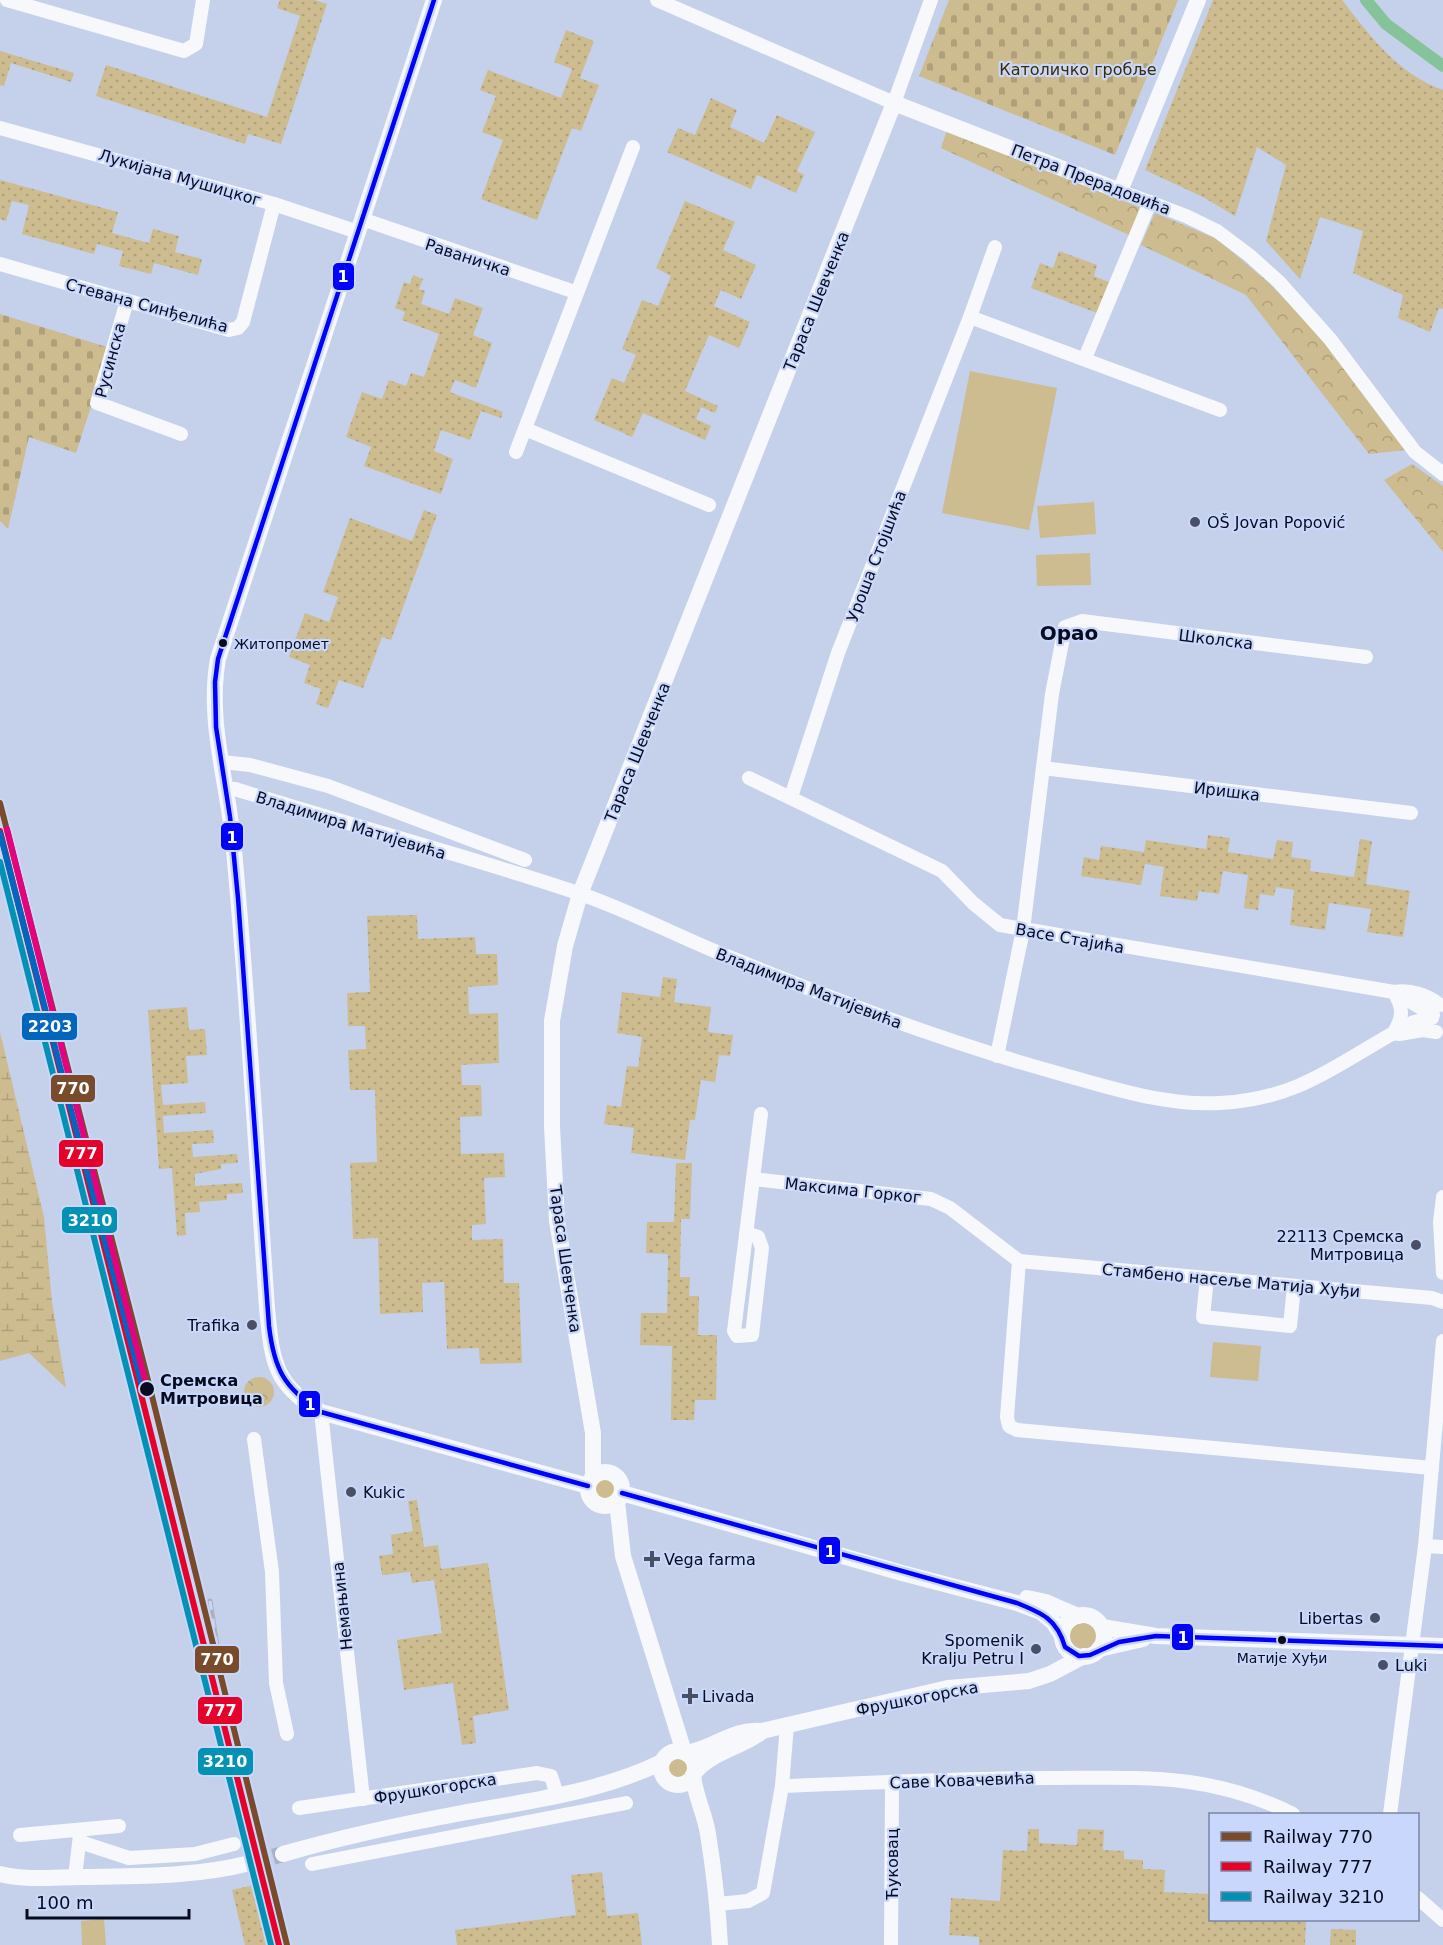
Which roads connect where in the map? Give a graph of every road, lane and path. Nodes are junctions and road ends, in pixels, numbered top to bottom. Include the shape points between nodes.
1 (7, 0) edge
2 (203, 0) edge
3 (434, 0) edge
4 (657, 0) edge
5 (932, 0) edge
6 (1198, 0) edge
7 (894, 103) junction
8 (0, 128) edge
9 (633, 147) dead end
10 (1120, 190) junction
11 (1150, 202) junction
12 (274, 204) junction
13 (360, 226) junction
14 (994, 247) dead end
15 (0, 264) edge
16 (575, 292) junction
17 (127, 301) junction
18 (970, 317) junction
19 (1085, 358) junction
20 (1220, 410) dead end
21 (525, 429) junction
22 (181, 434) dead end
23 (516, 452) dead end
24 (1443, 474) edge
25 (709, 505) dead end
26 (1366, 657) dead end
27 (222, 762) junction
28 (1043, 768) junction
29 (748, 778) dead end
30 (226, 790) junction
31 (791, 797) junction
32 (1411, 813) dead end
33 (525, 860) dead end
34 (580, 894) junction
35 (1023, 930) junction
36 (1394, 992) junction
37 (1438, 1018) edge
38 (1392, 1036) junction
39 (997, 1056) junction
40 (761, 1114) dead end
41 (753, 1179) junction
42 (1443, 1197) edge
43 (746, 1233) junction
44 (1019, 1261) junction
45 (1443, 1273) edge
46 (1207, 1278) junction
47 (1294, 1286) junction
48 (1443, 1302) edge
49 (1443, 1341) edge
50 (321, 1412) junction
51 (593, 1433) junction
52 (254, 1439) dead end
53 (1432, 1468) junction
54 (614, 1474) junction
55 (591, 1481) junction
56 (620, 1497) junction
57 (597, 1505) junction
58 (1425, 1546) junction
59 (1443, 1547) edge
60 (623, 1556) junction
61 (1005, 1599) junction
62 (1078, 1616) junction
63 (1102, 1627) junction
64 (1156, 1636) junction
65 (1062, 1639) junction
66 (1412, 1644) junction
67 (1443, 1646) edge
68 (1092, 1653) junction
69 (1003, 1682) junction
70 (665, 1698) junction
71 (787, 1725) junction
72 (762, 1731) junction
73 (287, 1734) dead end
74 (685, 1752) junction
75 (664, 1759) junction
76 (694, 1773) junction
77 (892, 1782) junction
78 (670, 1783) junction
79 (782, 1786) junction
80 (587, 1787) junction
81 (557, 1795) junction
82 (363, 1799) junction
83 (626, 1803) dead end
84 (299, 1808) dead end
85 (461, 1813) junction
86 (1288, 1813) edge
87 (1390, 1813) edge
88 (118, 1826) dead end
89 (20, 1835) dead end
90 (80, 1836) junction
91 (466, 1836) junction
92 (234, 1844) dead end
93 (709, 1852) junction
94 (283, 1854) tunnel mouth
95 (250, 1863) tunnel mouth
96 (312, 1864) dead end
97 (0, 1874) edge
98 (75, 1877) junction
99 (29, 1879) junction
100 (0, 1888) edge
101 (1419, 1899) edge
102 (718, 1904) junction
103 (1443, 1920) edge
104 (720, 1945) edge
105 (891, 1945) edge

1 - 2 street via 184,51 196,44
3 - 13 street
4 - 7 street, Петра Прерадовића
5 - 7 street
6 - 10 street
7 - 10 street, Петра Прерадовића
7 - 34 street, Тараса Шевченка
8 - 12 street, Лукијана Мушицког
9 - 16 street
10 - 11 street, Петра Прерадовића
11 - 19 street
11 - 24 street, Петра Прерадовића via 1217,231 1279,282 1330,339 1415,452
12 - 13 street, Лукијана Мушицког
12 - 17 street, Стевана Синђелића via 243,322 238,328 229,330
13 - 16 street, Раваничка
13 - 27 street via 218,659 213,685 214,714
14 - 18 street, Уроша Стојшића
15 - 17 street, Стевана Синђелића
16 - 21 street
17 - 22 street, Русинска via 97,403
18 - 19 street
18 - 31 street, Уроша Стојшића via 838,653
19 - 20 street
21 - 23 street
21 - 25 street
26 - 28 street, Школска via 1082,621 1067,625 1062,636
27 - 30 street
27 - 33 street via 250,765 328,786
28 - 32 street, Иришка
28 - 35 street
29 - 31 street, Васе Стајића
30 - 34 street, Владимира Матијевића via 235,789
30 - 50 street via 267,1308 276,1369 292,1393
31 - 35 street, Васе Стајића via 942,871 990,918 1000,925
34 - 39 street, Владимира Матијевића via 778,977
34 - 51 street, Тараса Шевченка via 565,946 552,1021 552,1127 557,1221
35 - 36 street, Васе Стајића
35 - 39 street
36 - 37 street, Васе Стајића
36 - 38 street via 1402,1014
37 - 38 street, Владимира Матијевића via 1414,1022
38 - 39 street, Владимира Матијевића via 1280,1095 1217,1104 1186,1103 1134,1093
40 - 41 street
41 - 43 street
41 - 44 street, Максима Горког via 931,1198
42 - 45 street
43 - 43 street via 734,1331 745,1337 752,1335 762,1248 758,1237
44 - 46 street, Стамбено насеље Матија Хуђи
44 - 53 street via 1006,1417 1017,1430
46 - 47 street, Стамбено насеље Матија Хуђи
46 - 47 street via 1203,1317 1290,1326
47 - 48 street, Стамбено насеље Матија Хуђи
49 - 53 street
50 - 55 street
50 - 82 street, Немањина
51 - 54 street, Тараса Шевченка
51 - 55 street, Тараса Шевченка
52 - 73 street via 272,1572 276,1683
53 - 58 street
54 - 55 street via 603,1472
54 - 56 street via 621,1482
55 - 57 street via 590,1497
56 - 57 street via 607,1507
56 - 60 street
56 - 61 street
57 - 60 street
58 - 59 street
58 - 66 street
60 - 70 street
61 - 62 street via 1046,1602
61 - 65 street via 1041,1611
62 - 63 street via 1089,1616
62 - 65 street via 1068,1621
63 - 64 street
63 - 68 street via 1103,1638
64 - 66 street
64 - 68 street, Фрушкогорска
65 - 68 street via 1073,1654
65 - 69 street, Фрушкогорска via 1057,1657 1047,1665
66 - 67 street
66 - 87 street
68 - 69 street, Фрушкогорска via 1040,1678
69 - 71 street, Фрушкогорска via 948,1688
70 - 74 street
70 - 75 street via 669,1732
71 - 72 street, Фрушкогорска
71 - 79 street
72 - 74 street, Фрушкогорска via 725,1737
72 - 76 street, Фрушкогорска via 702,1763
74 - 75 street via 674,1751
74 - 76 street via 694,1762
75 - 78 street via 662,1772
75 - 80 street, Фрушкогорска via 638,1773
76 - 78 street via 683,1784
76 - 93 street
77 - 79 street, Саве Ковачевића
77 - 86 street, Саве Ковачевића via 987,1778 1186,1780 1230,1788
77 - 105 street, Ћуковац
78 - 80 street, Фрушкогорска
78 - 93 street via 691,1806
79 - 102 street via 763,1893 748,1901
80 - 81 street, Фрушкогорска
81 - 82 street, Фрушкогорска via 551,1776 537,1773
81 - 85 street, Фрушкогорска
82 - 84 street, Фрушкогорска
83 - 91 street
85 - 91 street, Фрушкогорска
85 - 94 street, Фрушкогорска via 354,1834
88 - 90 street
89 - 90 street
90 - 92 street via 129,1858 195,1854
90 - 98 street
91 - 96 street
93 - 102 street
95 - 98 street via 197,1874
97 - 99 street
98 - 99 street
99 - 100 street
101 - 103 street
102 - 104 street

